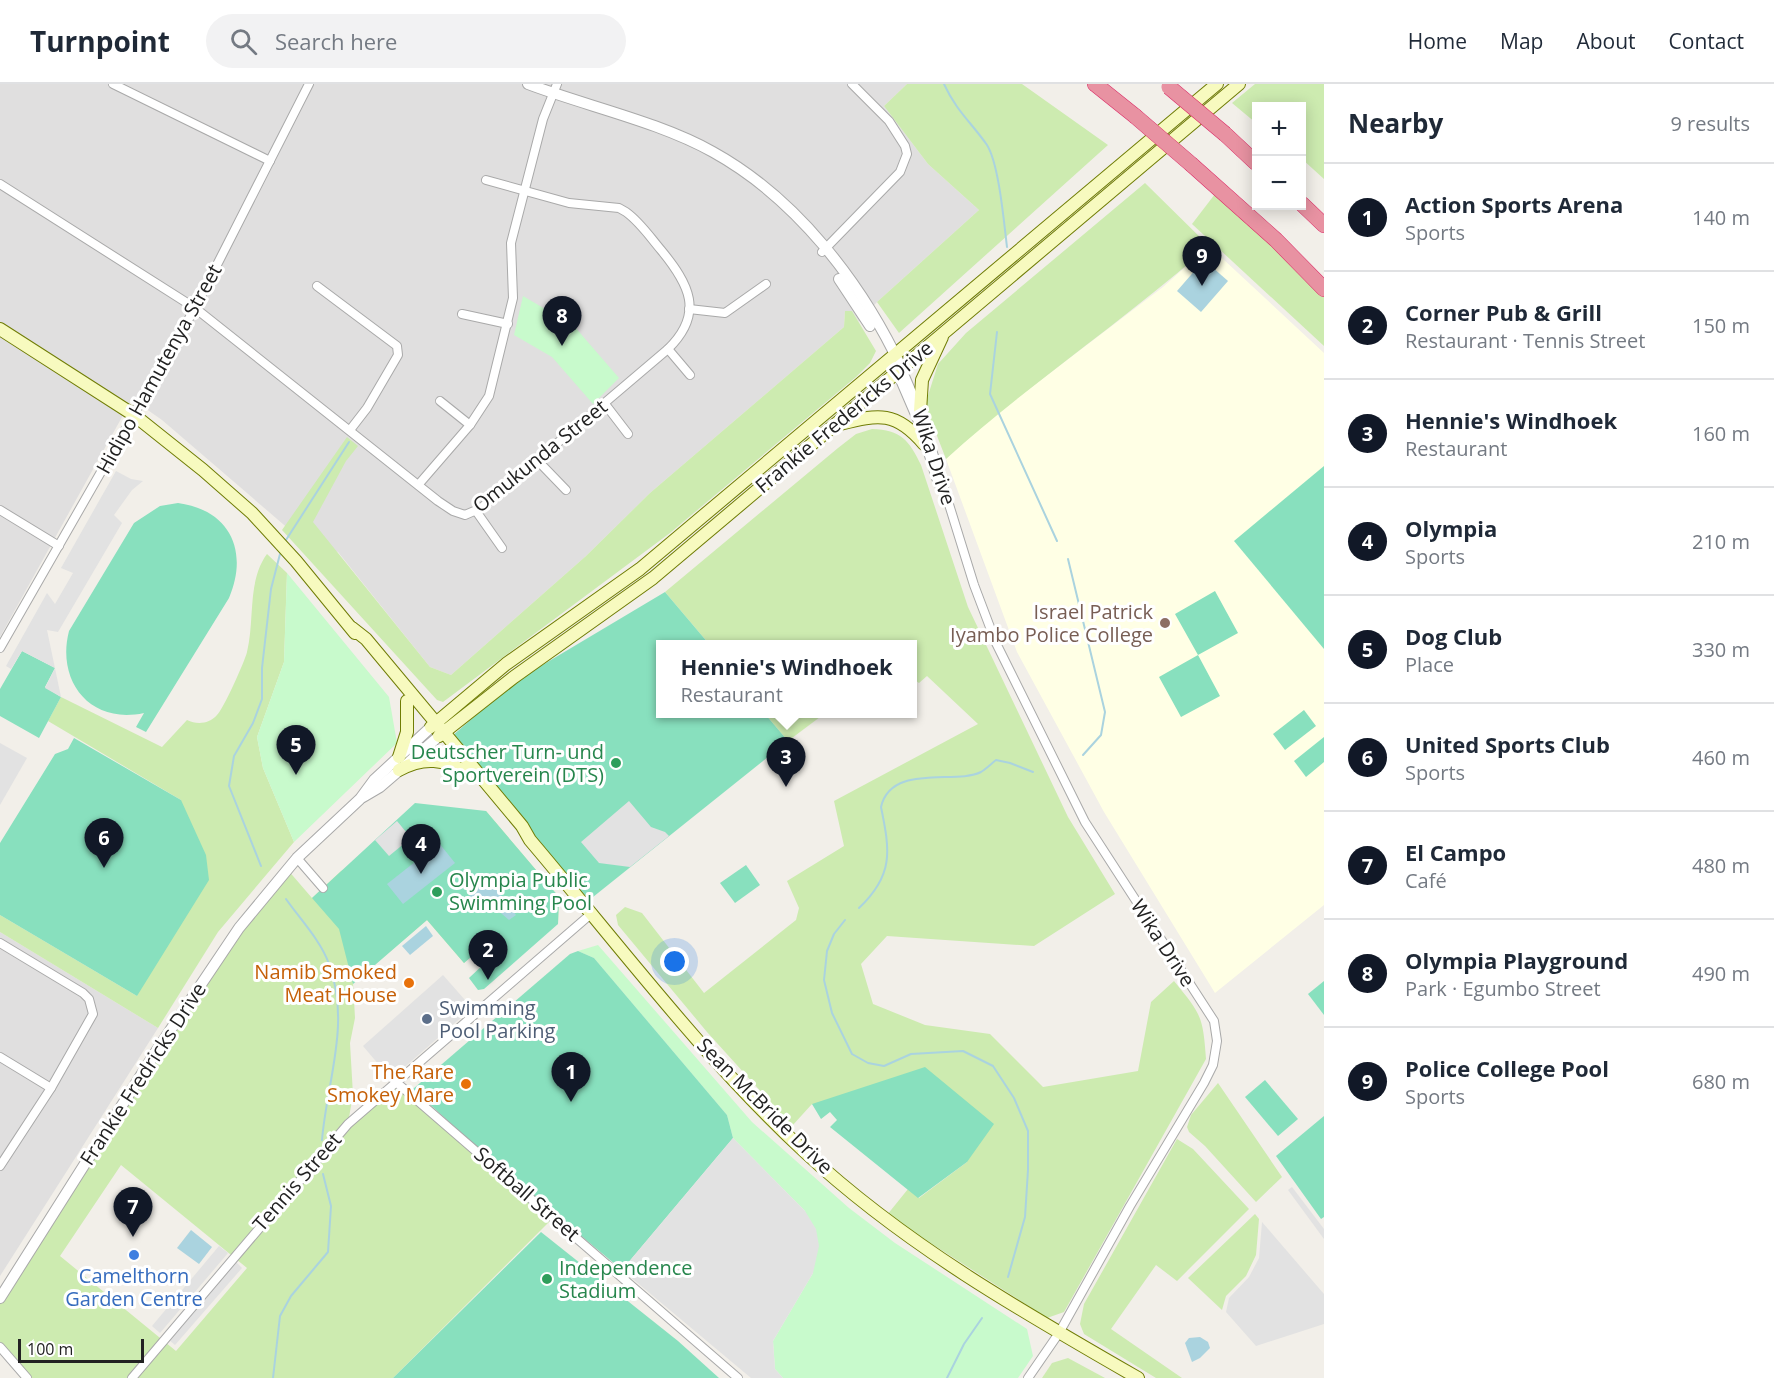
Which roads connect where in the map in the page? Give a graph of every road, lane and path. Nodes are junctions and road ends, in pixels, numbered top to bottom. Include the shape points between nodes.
1 (113, 84) edge
2 (309, 84) edge
3 (528, 84) edge
4 (852, 84) edge
5 (1095, 84) edge
6 (1217, 84) edge
7 (1239, 84) edge
8 (1167, 85) edge
9 (555, 89) edge
10 (1252, 158) edge
11 (270, 161) junction
12 (486, 180) dead end
13 (0, 184) edge
14 (526, 190) junction
15 (1306, 208) edge
16 (1324, 225) edge
17 (824, 250) junction
18 (766, 284) dead end
19 (317, 286) dead end
20 (1324, 289) edge
21 (195, 308) junction
22 (689, 309) junction
23 (462, 314) dead end
24 (508, 324) junction
25 (0, 329) edge
26 (944, 333) junction
27 (668, 349) junction
28 (893, 358) junction
29 (899, 371) junction
30 (690, 375) dead end
31 (440, 401) dead end
32 (605, 404) junction
33 (920, 411) junction
34 (134, 415) junction
35 (470, 425) junction
36 (836, 425) junction
37 (350, 430) junction
38 (628, 434) dead end
39 (924, 444) junction
40 (538, 460) junction
41 (418, 484) junction
42 (566, 490) dead end
43 (0, 510) edge
44 (476, 512) junction
45 (59, 546) junction
46 (962, 546) junction
47 (502, 548) dead end
48 (352, 628) junction
49 (0, 648) edge
50 (407, 701) junction
51 (437, 730) junction
52 (399, 756) junction
53 (399, 770) junction
54 (468, 773) junction
55 (360, 799) junction
56 (530, 840) junction
57 (297, 858) junction
58 (323, 888) dead end
59 (592, 913) junction
60 (0, 943) edge
61 (0, 1057) edge
62 (396, 1082) junction
63 (51, 1088) junction
64 (0, 1166) edge
65 (0, 1298) edge
66 (1059, 1333) junction
67 (0, 1347) edge
68 (27, 1378) edge
69 (132, 1378) edge
70 (738, 1378) edge
71 (1028, 1378) edge
72 (1138, 1378) edge

1 - 11 street
2 - 11 street, Hidipo Hamutenya Street
3 - 9 street
4 - 17 street via 889,121 907,154 900,172
5 - 20 highway, bridge via 1276,240
6 - 28 main road, Frankie Fredericks Drive
7 - 26 main road, Frankie Fredericks Drive
8 - 10 highway, bridge
9 - 14 street via 543,119
9 - 17 street via 712,151 771,192
11 - 21 street, Hidipo Hamutenya Street
12 - 14 street
13 - 21 street, Omukunda Street
14 - 22 street via 569,203 620,208 626,212 680,274 688,292
14 - 24 street via 511,243 513,298
15 - 16 highway
17 - 28 street
18 - 22 street via 725,313
19 - 37 street via 397,346 398,355
21 - 34 street, Hidipo Hamutenya Street
21 - 37 street, Omukunda Street
22 - 27 street, Omukunda Street via 684,332
23 - 24 street
24 - 35 street via 489,396
25 - 34 main road, Sean McBride Drive
26 - 29 main road, Frankie Fredericks Drive
26 - 33 main road via 922,380
27 - 30 street
27 - 32 street, Omukunda Street
28 - 29 street
28 - 51 main road, Frankie Fredericks Drive via 640,569 507,664
29 - 33 street, Wika Drive
29 - 36 main road, Frankie Fredericks Drive
29 - 39 street, Wika Drive
31 - 35 street
32 - 38 street
32 - 40 street, Omukunda Street
33 - 46 street, Wika Drive
34 - 45 street, Hidipo Hamutenya Street
34 - 48 main road, Sean McBride Drive via 252,513
35 - 41 street
36 - 39 main road via 884,416 904,424
36 - 51 main road, Frankie Fredericks Drive via 652,578
37 - 41 street, Omukunda Street
39 - 46 street, Wika Drive
40 - 42 street
40 - 44 street, Omukunda Street
41 - 44 street, Omukunda Street via 457,513
43 - 45 street
44 - 47 street
45 - 49 street, Hidipo Hamutenya Street
46 - 66 street, Wika Drive via 996,643 1060,775 1085,822 1210,1012 1217,1032 1213,1065 1204,1083
48 - 50 main road, Sean McBride Drive
48 - 51 main road, Sean McBride Drive via 366,639
50 - 51 main road, Sean McBride Drive
50 - 52 main road via 407,732
51 - 52 street, Frankie Fredricks Drive
51 - 53 street, Frankie Fredricks Drive
51 - 54 main road, Sean McBride Drive
51 - 56 main road, Sean McBride Drive
52 - 55 street, Frankie Fredricks Drive
53 - 54 main road via 418,761 438,760
53 - 55 street, Frankie Fredricks Drive
54 - 56 main road, Sean McBride Drive via 513,827
55 - 57 street, Frankie Fredricks Drive
56 - 59 main road, Sean McBride Drive
57 - 58 street
57 - 65 street, Frankie Fredricks Drive via 231,939
59 - 62 street, Tennis Street
59 - 66 main road, Sean McBride Drive via 730,1076 806,1153 930,1252
60 - 63 street via 83,993 92,1007 89,1022
61 - 63 street
62 - 69 street, Tennis Street via 335,1137
62 - 70 street, Softball Street
63 - 64 street
66 - 71 street, Wika Drive
66 - 72 main road, Sean McBride Drive
67 - 68 street

